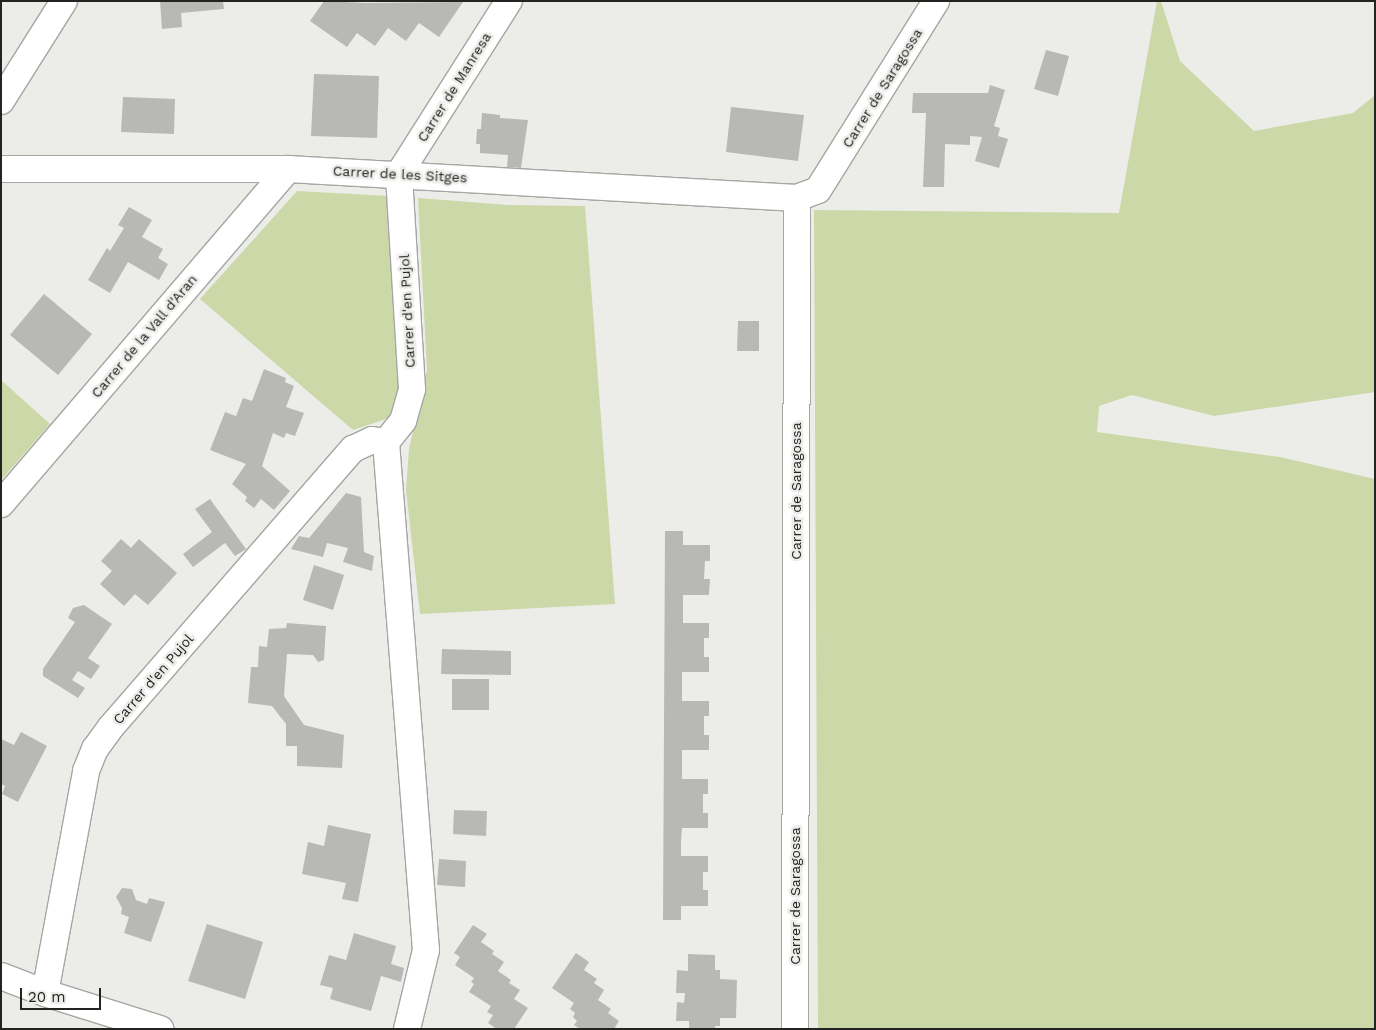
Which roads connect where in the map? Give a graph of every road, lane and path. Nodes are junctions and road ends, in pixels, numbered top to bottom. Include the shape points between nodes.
1 (64, 1) edge
2 (509, 1) edge
3 (936, 1) edge
4 (1, 101) edge
5 (1, 169) edge
6 (288, 169) junction
7 (399, 174) junction
8 (797, 198) junction
9 (386, 442) junction
10 (1, 504) edge
11 (1, 976) edge
12 (45, 993) junction
13 (160, 1029) edge
14 (407, 1029) edge
15 (795, 1029) edge

1 - 4 street
2 - 7 street, Carrer de Manresa
3 - 8 street, Carrer de Saragossa via 818,190
5 - 6 street, Carrer de les Sitges
6 - 7 street, Carrer de les Sitges
6 - 10 street, Carrer de la Vall d'Aran
7 - 8 street, Carrer de les Sitges
7 - 9 street, Carrer d'en Pujol via 412,389 403,421
8 - 15 street, Carrer de Saragossa
9 - 12 street, Carrer d'en Pujol via 372,440 353,449 117,719 95,749 86,771
9 - 14 street via 426,950
11 - 12 street
12 - 13 street

